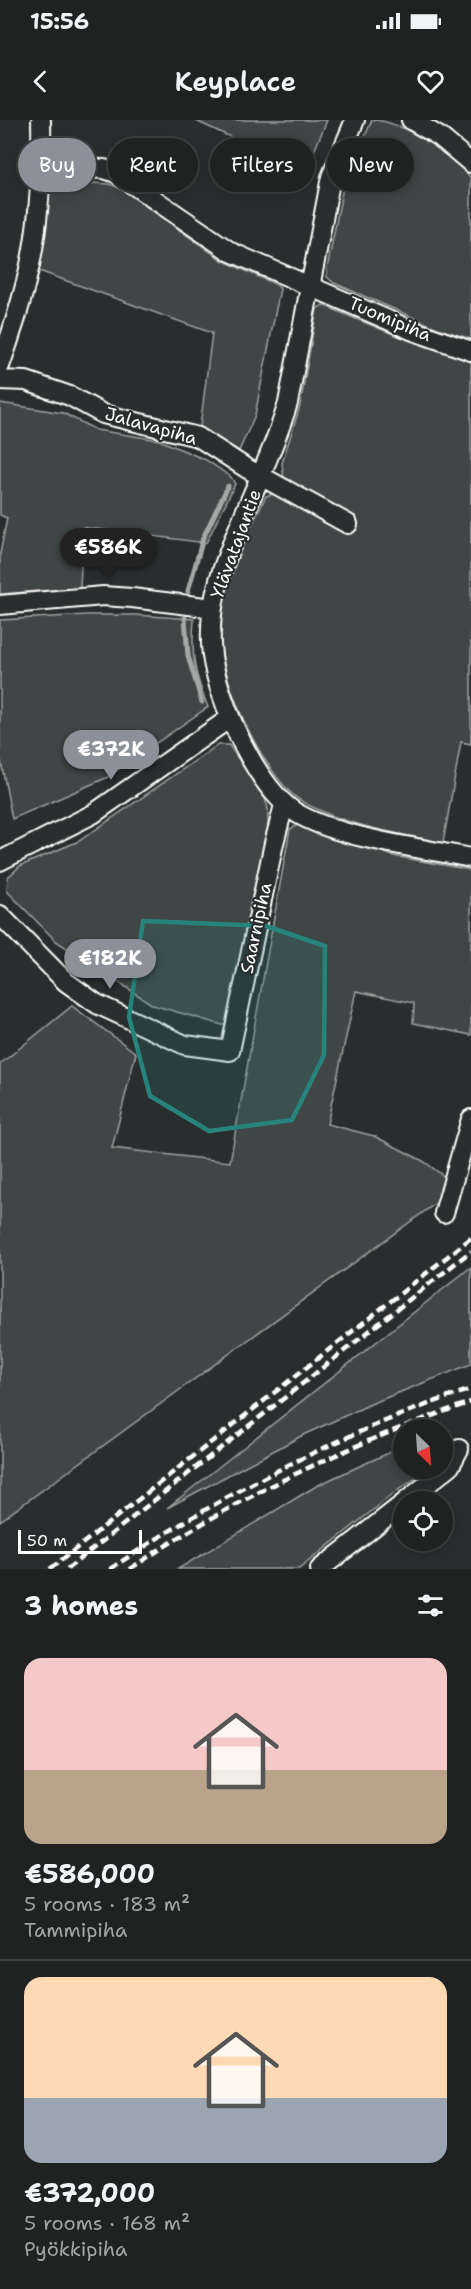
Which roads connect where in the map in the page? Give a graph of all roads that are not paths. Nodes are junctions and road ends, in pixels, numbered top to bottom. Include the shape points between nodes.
1 (41, 120) edge
2 (355, 120) edge
3 (411, 120) edge
4 (41, 138) edge
5 (471, 163) edge
6 (96, 169) edge
7 (38, 192) edge
8 (309, 284) junction
9 (471, 351) edge
10 (0, 366) edge
11 (0, 380) edge
12 (262, 477) junction
13 (348, 524) dead end
14 (0, 604) edge
15 (213, 608) junction
16 (230, 718) junction
17 (284, 805) junction
18 (471, 858) edge
19 (0, 861) edge
20 (0, 915) edge
21 (471, 1119) edge
22 (444, 1213) dead end
23 (459, 1449) dead end
24 (418, 1491) edge
25 (393, 1511) edge
26 (320, 1569) edge

1 - 4 street
2 - 8 street, Ylävatajantie via 330,177
3 - 5 street via 440,137
6 - 8 street, Tuomipiha via 116,173 231,252
7 - 10 street via 27,281
8 - 9 street, Tuomipiha via 411,330
8 - 12 street, Ylävatajantie via 288,403
11 - 12 street, Jalavapiha via 26,381 70,396 103,414 198,437
12 - 13 street, Jalavapiha
12 - 15 street, Ylävatajantie via 219,580
14 - 15 street via 102,596
15 - 16 street, Ylävatajantie via 212,657
16 - 17 street, Ylävatajantie via 249,756
16 - 19 street via 93,814
17 - 18 street, Ylävatajantie via 321,824 356,835
17 - 20 street, Saarnipiha via 230,1051 185,1045 97,1004 66,982
21 - 22 street
23 - 24 street via 450,1466
25 - 26 street

